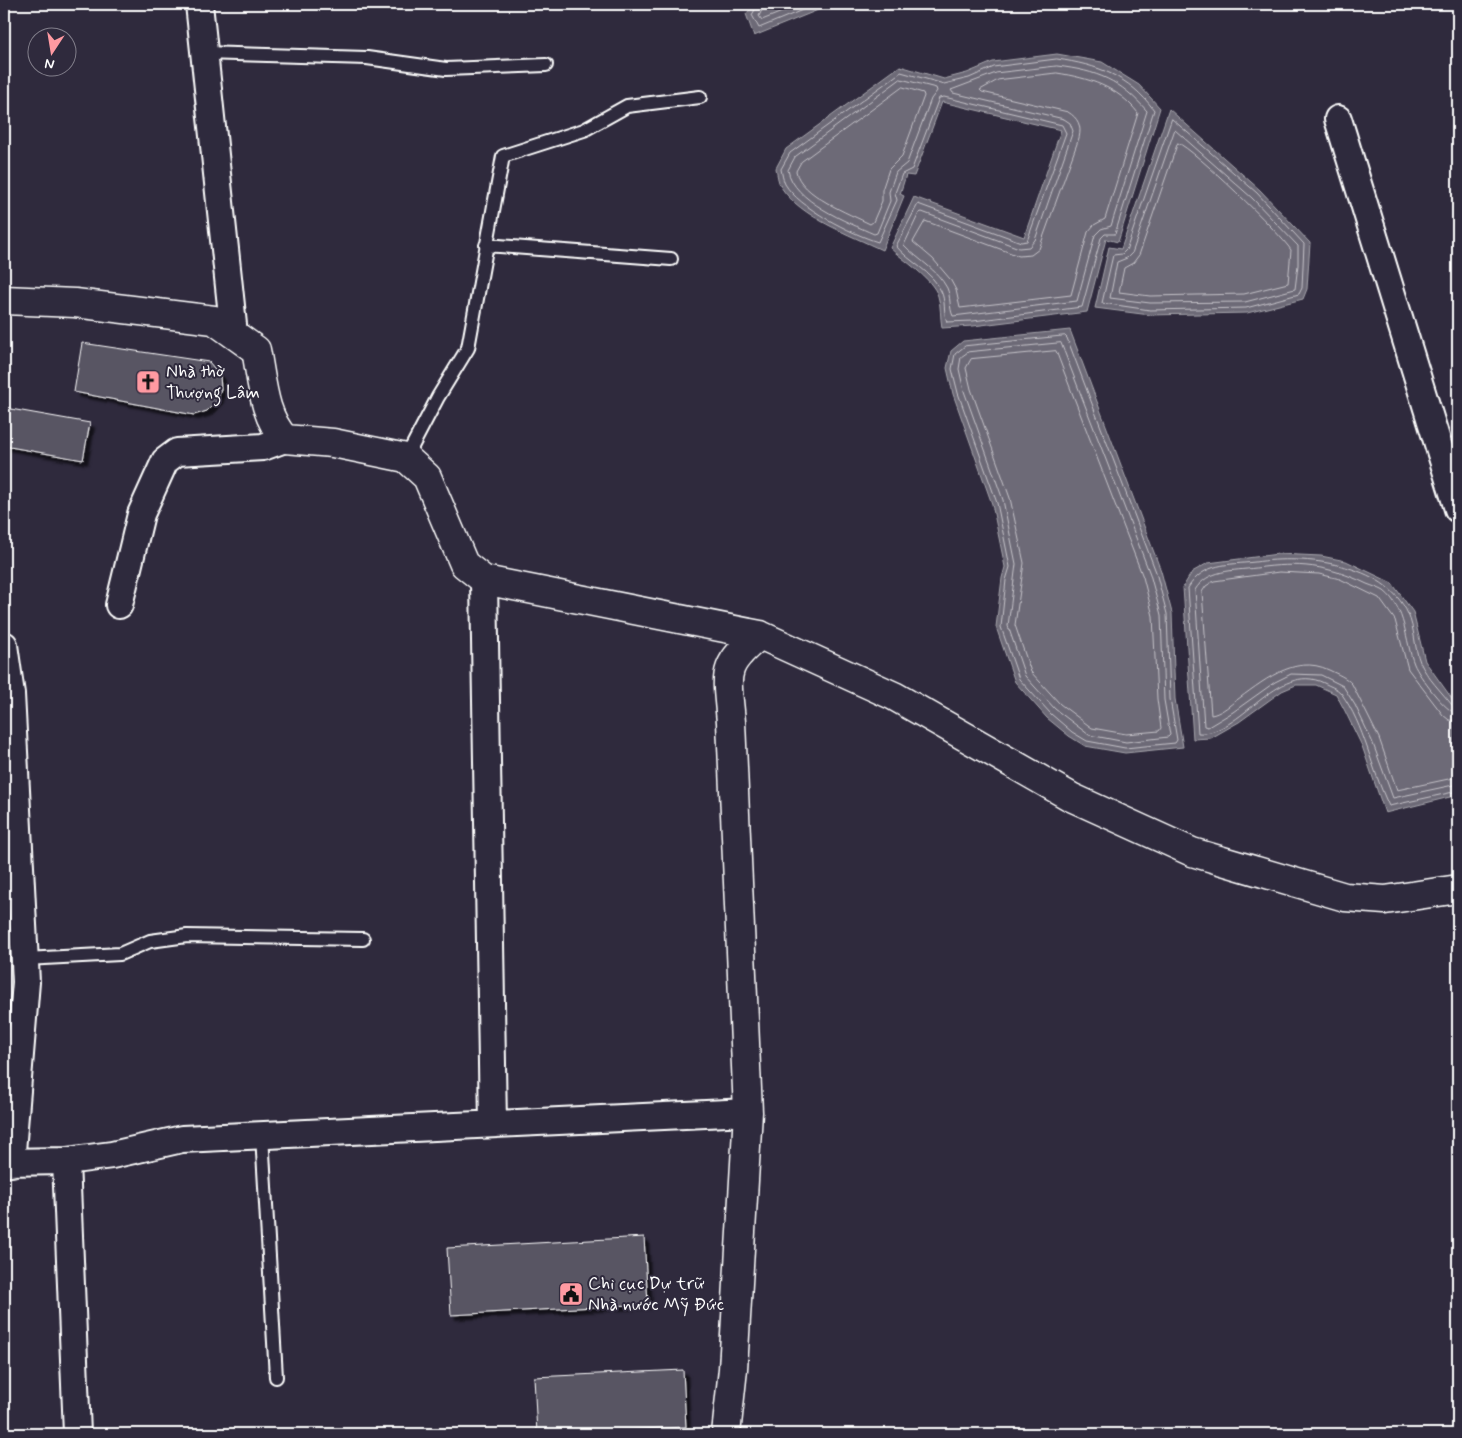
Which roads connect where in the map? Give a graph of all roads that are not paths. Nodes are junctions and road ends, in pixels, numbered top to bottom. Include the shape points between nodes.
1 (199, 4) edge
2 (204, 53) junction
3 (546, 65) dead end
4 (700, 97) dead end
5 (1338, 118) dead end
6 (486, 245) junction
7 (671, 258) dead end
8 (4, 300) edge
9 (234, 334) junction
10 (285, 439) junction
11 (406, 458) junction
12 (1458, 509) edge
13 (484, 580) junction
14 (120, 605) dead end
15 (760, 635) junction
16 (4, 645) edge
17 (1458, 889) edge
18 (363, 939) dead end
19 (25, 959) junction
20 (748, 1112) junction
21 (493, 1124) junction
22 (262, 1135) junction
23 (66, 1161) junction
24 (8, 1162) edge
25 (276, 1377) dead end
26 (77, 1434) edge
27 (726, 1434) edge

1 - 2 street
2 - 3 lane via 367,58 446,69
2 - 9 street
4 - 6 lane via 627,106 584,130 503,156
5 - 12 street
6 - 7 lane
6 - 11 lane via 468,348
8 - 9 street via 75,303 214,320
9 - 10 street via 256,350 267,409 277,431
10 - 11 street via 333,443
10 - 14 street via 263,448 177,452 164,461 141,514
11 - 13 street via 427,477 464,564
13 - 15 street
13 - 21 street
15 - 17 street via 894,696 1070,796 1192,852 1345,897 1385,900
15 - 20 street via 737,653 727,675
16 - 19 street via 12,694
18 - 19 lane via 187,936 150,941 120,954
19 - 24 street via 26,982
20 - 21 street
20 - 27 street via 733,1369
21 - 22 street
22 - 23 street via 182,1139 112,1155
22 - 25 lane
23 - 24 street
23 - 26 street

